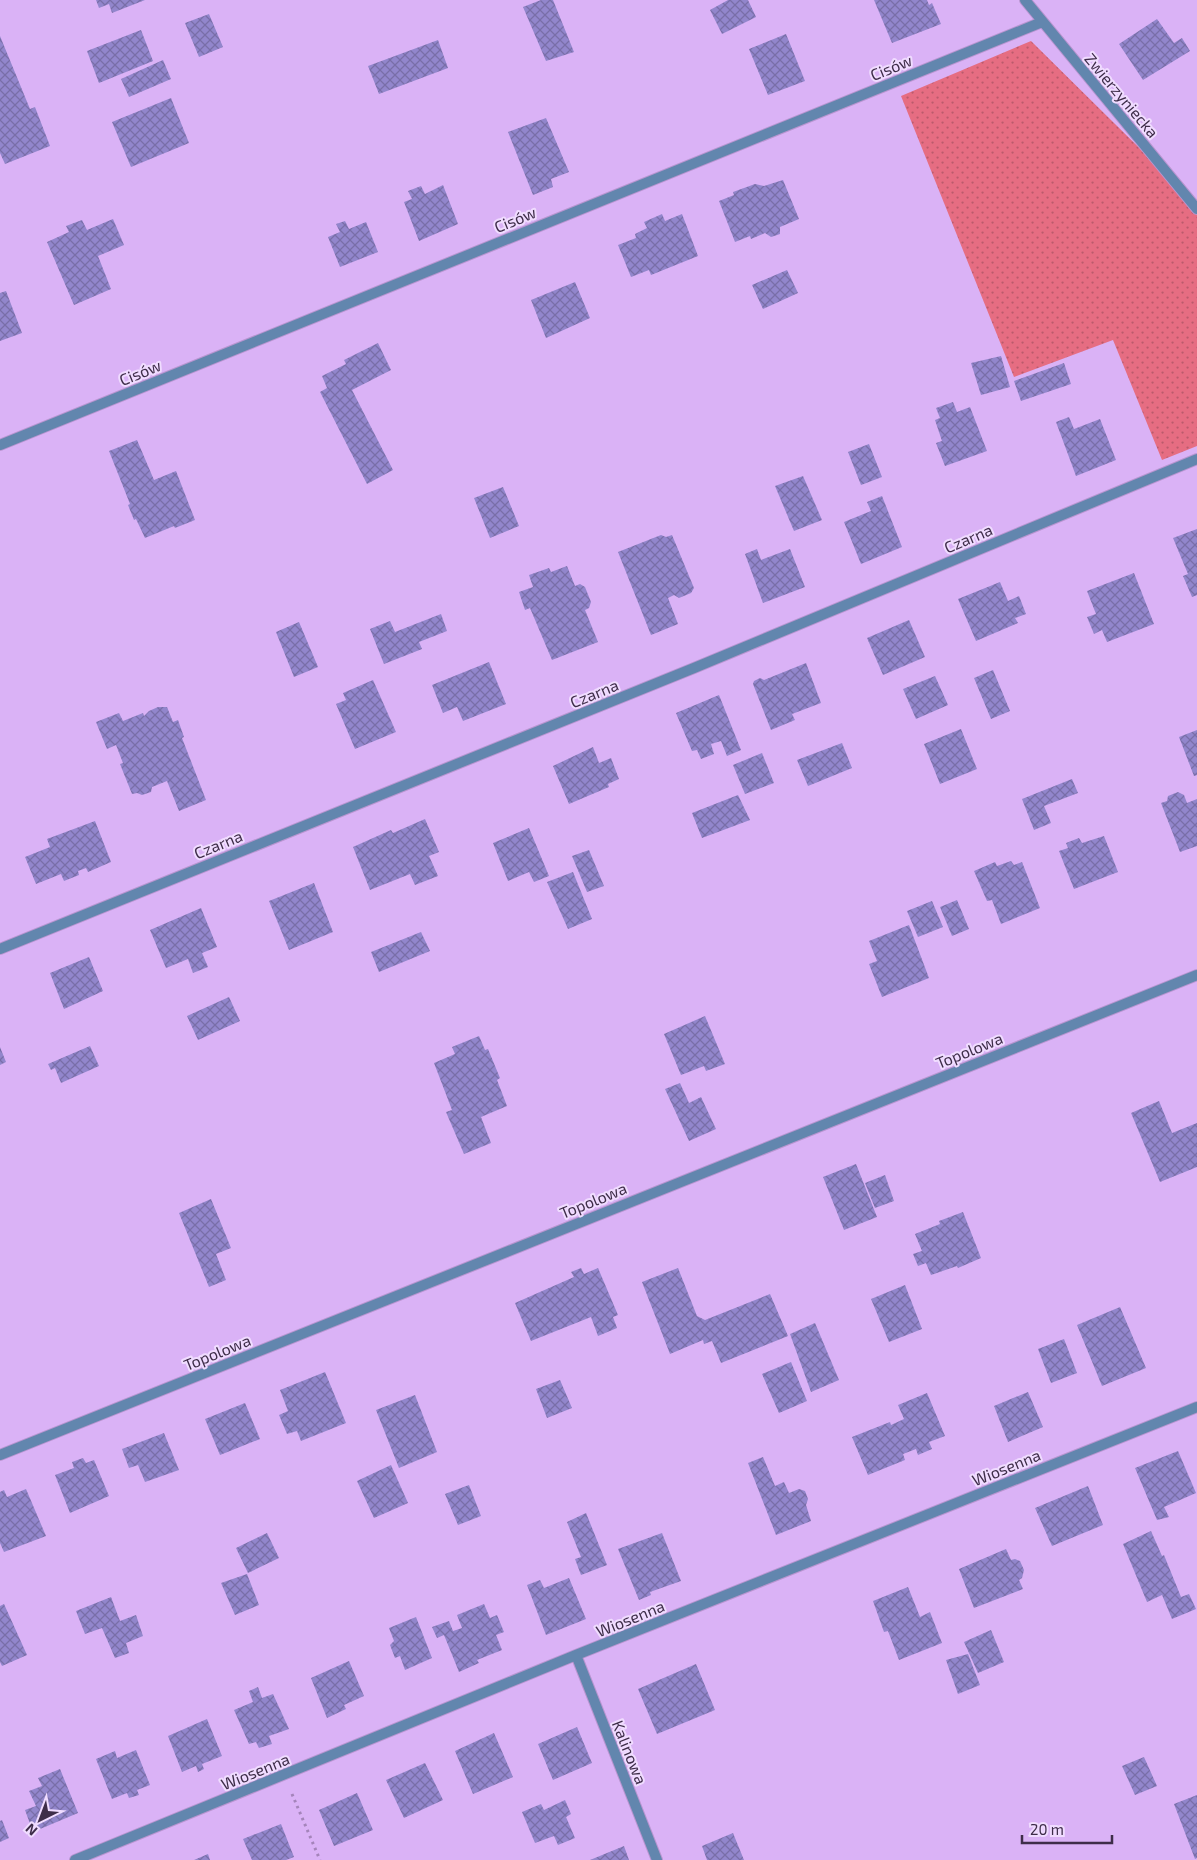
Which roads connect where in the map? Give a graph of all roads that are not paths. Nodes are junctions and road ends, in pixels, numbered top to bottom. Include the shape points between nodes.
1 (1025, 0) edge
2 (1042, 22) junction
3 (1197, 209) edge
4 (0, 444) edge
5 (1197, 459) edge
6 (0, 949) edge
7 (1197, 975) edge
8 (1197, 1407) edge
9 (0, 1455) edge
10 (576, 1655) junction
11 (75, 1860) edge
12 (657, 1860) edge

1 - 2 street, Zwierzyniecka
2 - 3 street, Zwierzyniecka
2 - 4 street, Cisów
5 - 6 street, Czarna via 694,668
7 - 9 street, Topolowa
8 - 10 street, Wiosenna
10 - 11 street, Wiosenna
10 - 12 street, Kalinowa

